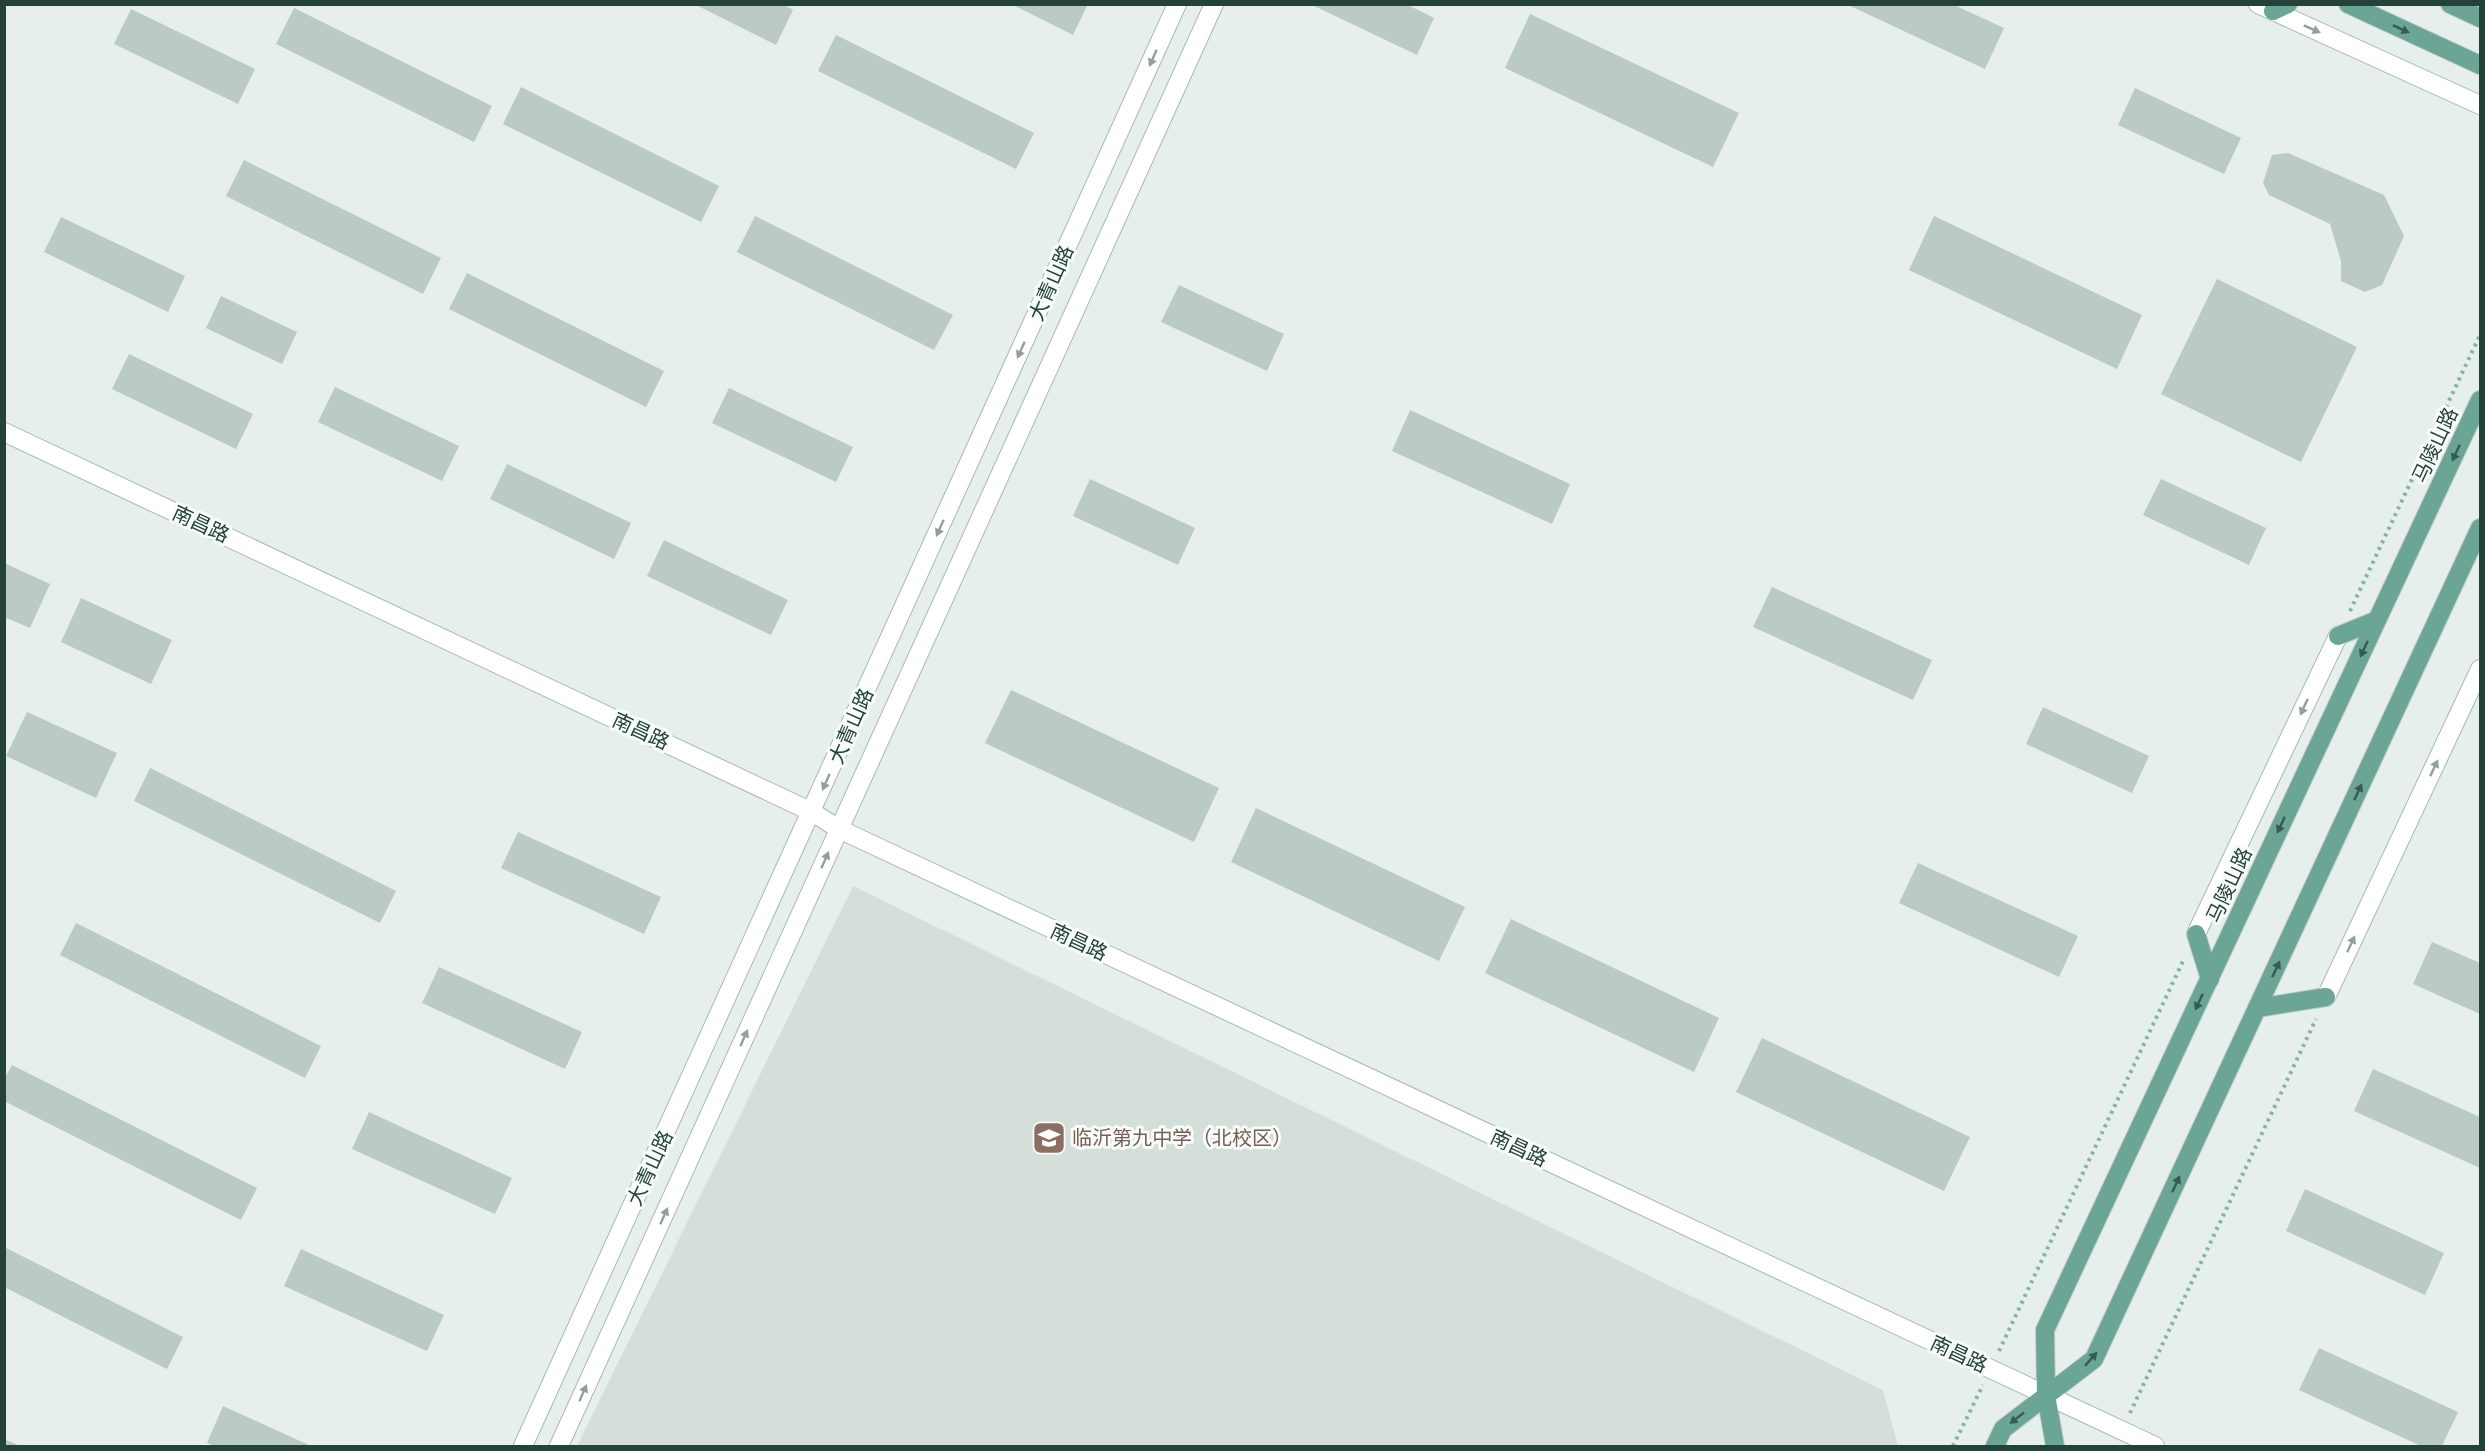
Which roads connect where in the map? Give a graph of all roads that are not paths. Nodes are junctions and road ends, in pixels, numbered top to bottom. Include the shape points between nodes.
1 (1177, 4) edge
2 (1214, 4) edge
3 (2348, 4) edge
4 (2450, 4) edge
5 (2273, 7) edge
6 (2481, 18) edge
7 (2481, 65) edge
8 (2481, 105) edge
9 (2481, 400) edge
10 (4, 432) edge
11 (2481, 528) edge
12 (2377, 620) junction
13 (2338, 636) joint
14 (2481, 669) edge
15 (812, 812) junction
16 (839, 829) junction
17 (2196, 934) joint
18 (2210, 979) junction
19 (2326, 997) joint
20 (2257, 1008) junction
21 (2046, 1395) junction
22 (523, 1446) edge
23 (559, 1446) edge
24 (1995, 1446) edge
25 (2055, 1446) edge
26 (2155, 1446) edge

1 -> 15 street, 大青山路
2 - 16 street, 大青山路
3 -> 7 main road
4 - 6 main road
5 -> 8 street
9 -> 12 main road, 马陵山路
10 - 15 street, 南昌路
20 -> 11 main road
12 - 13 main road
12 -> 18 main road, 马陵山路
13 -> 17 street
19 -> 14 street
15 - 16 street, 南昌路
15 - 22 street, 大青山路
16 - 21 street, 南昌路
23 -> 16 street, 大青山路
17 - 18 main road
18 -> 21 main road, 马陵山路 via 2045,1330
19 - 20 main road
21 -> 20 main road via 2094,1359
21 -> 24 main road via 2003,1429
21 - 25 main road, 马陵山路
21 - 26 street, 南昌路

